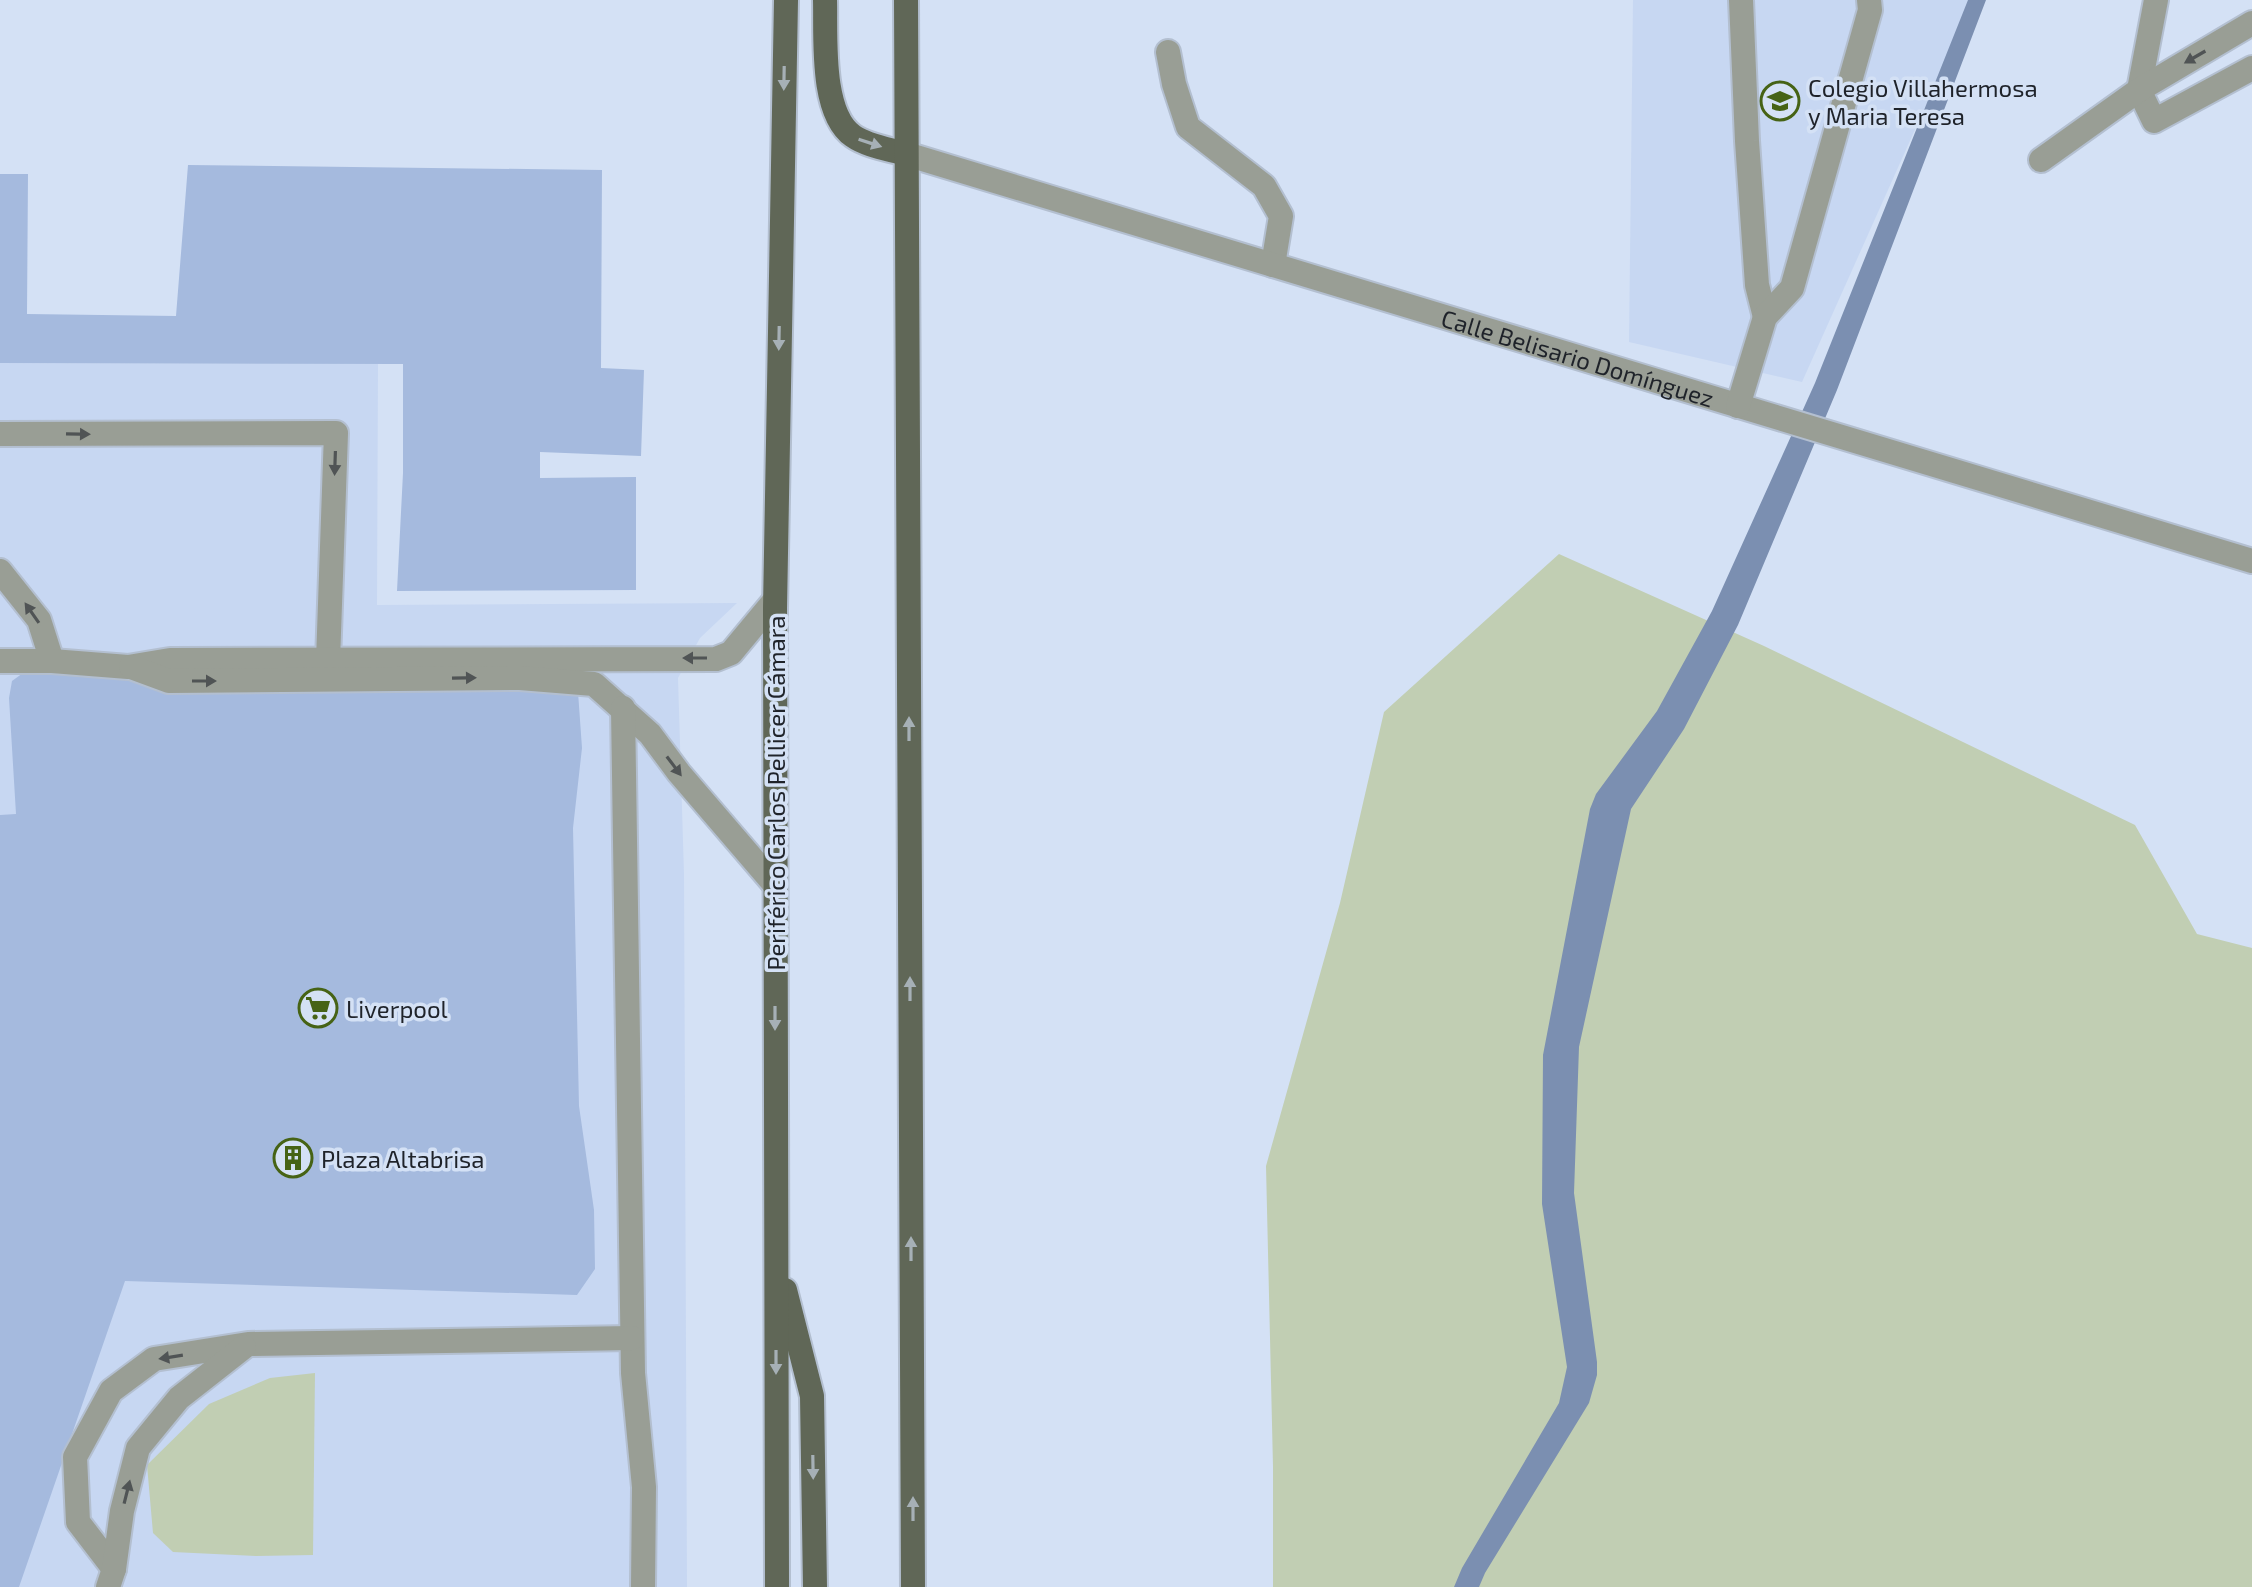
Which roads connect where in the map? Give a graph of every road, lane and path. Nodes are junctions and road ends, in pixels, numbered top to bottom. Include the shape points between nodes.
1 (786, 0) edge
2 (825, 0) edge
3 (906, 0) edge
4 (1741, 0) edge
5 (1869, 0) edge
6 (2156, 0) edge
7 (2252, 23) edge
8 (1168, 52) dead end
9 (2252, 68) edge
10 (2139, 90) junction
11 (906, 154) junction
12 (2041, 160) dead end
13 (1273, 265) junction
14 (1765, 317) junction
15 (1738, 406) junction
16 (0, 434) edge
17 (2252, 561) edge
18 (0, 571) edge
19 (775, 600) junction
20 (1, 659) edge
21 (52, 661) junction
22 (328, 661) junction
23 (128, 667) junction
24 (623, 708) junction
25 (775, 885) junction
26 (776, 1253) junction
27 (632, 1338) junction
28 (248, 1344) junction
29 (111, 1578) edge
30 (643, 1587) edge
31 (777, 1587) edge
32 (815, 1587) edge
33 (913, 1587) edge

1 -> 19 main road, Periférico Carlos Pellicer Cámara
2 -> 11 main road via 829,89 836,113 855,138
3 - 11 main road
4 - 14 street via 1757,285
5 - 14 street via 1792,288
6 - 10 street
7 -> 10 street
8 - 13 street via 1188,127 1264,186 1281,216
9 - 10 street via 2154,121
10 - 12 street
11 - 13 street, Calle Belisario Domínguez
33 -> 11 main road
13 - 15 street, Calle Belisario Domínguez
14 - 15 street
15 - 17 street, Calle Belisario Domínguez
16 -> 22 street via 336,433
21 -> 18 street via 39,620
19 -> 22 street via 731,653 716,659
19 - 25 main road, Periférico Carlos Pellicer Cámara
20 - 21 street
21 - 23 street
22 - 23 street via 170,660
23 -> 24 street via 169,681 535,679 594,684
24 -> 25 street
24 - 27 street
25 -> 26 main road, Periférico Carlos Pellicer Cámara
26 -> 31 main road, Periférico Carlos Pellicer Cámara
26 -> 32 main road via 812,1396
27 - 28 street
27 - 30 street via 644,1487
29 -> 28 street via 138,1448 179,1398
28 -> 29 street via 154,1359 111,1391 75,1457 78,1522

